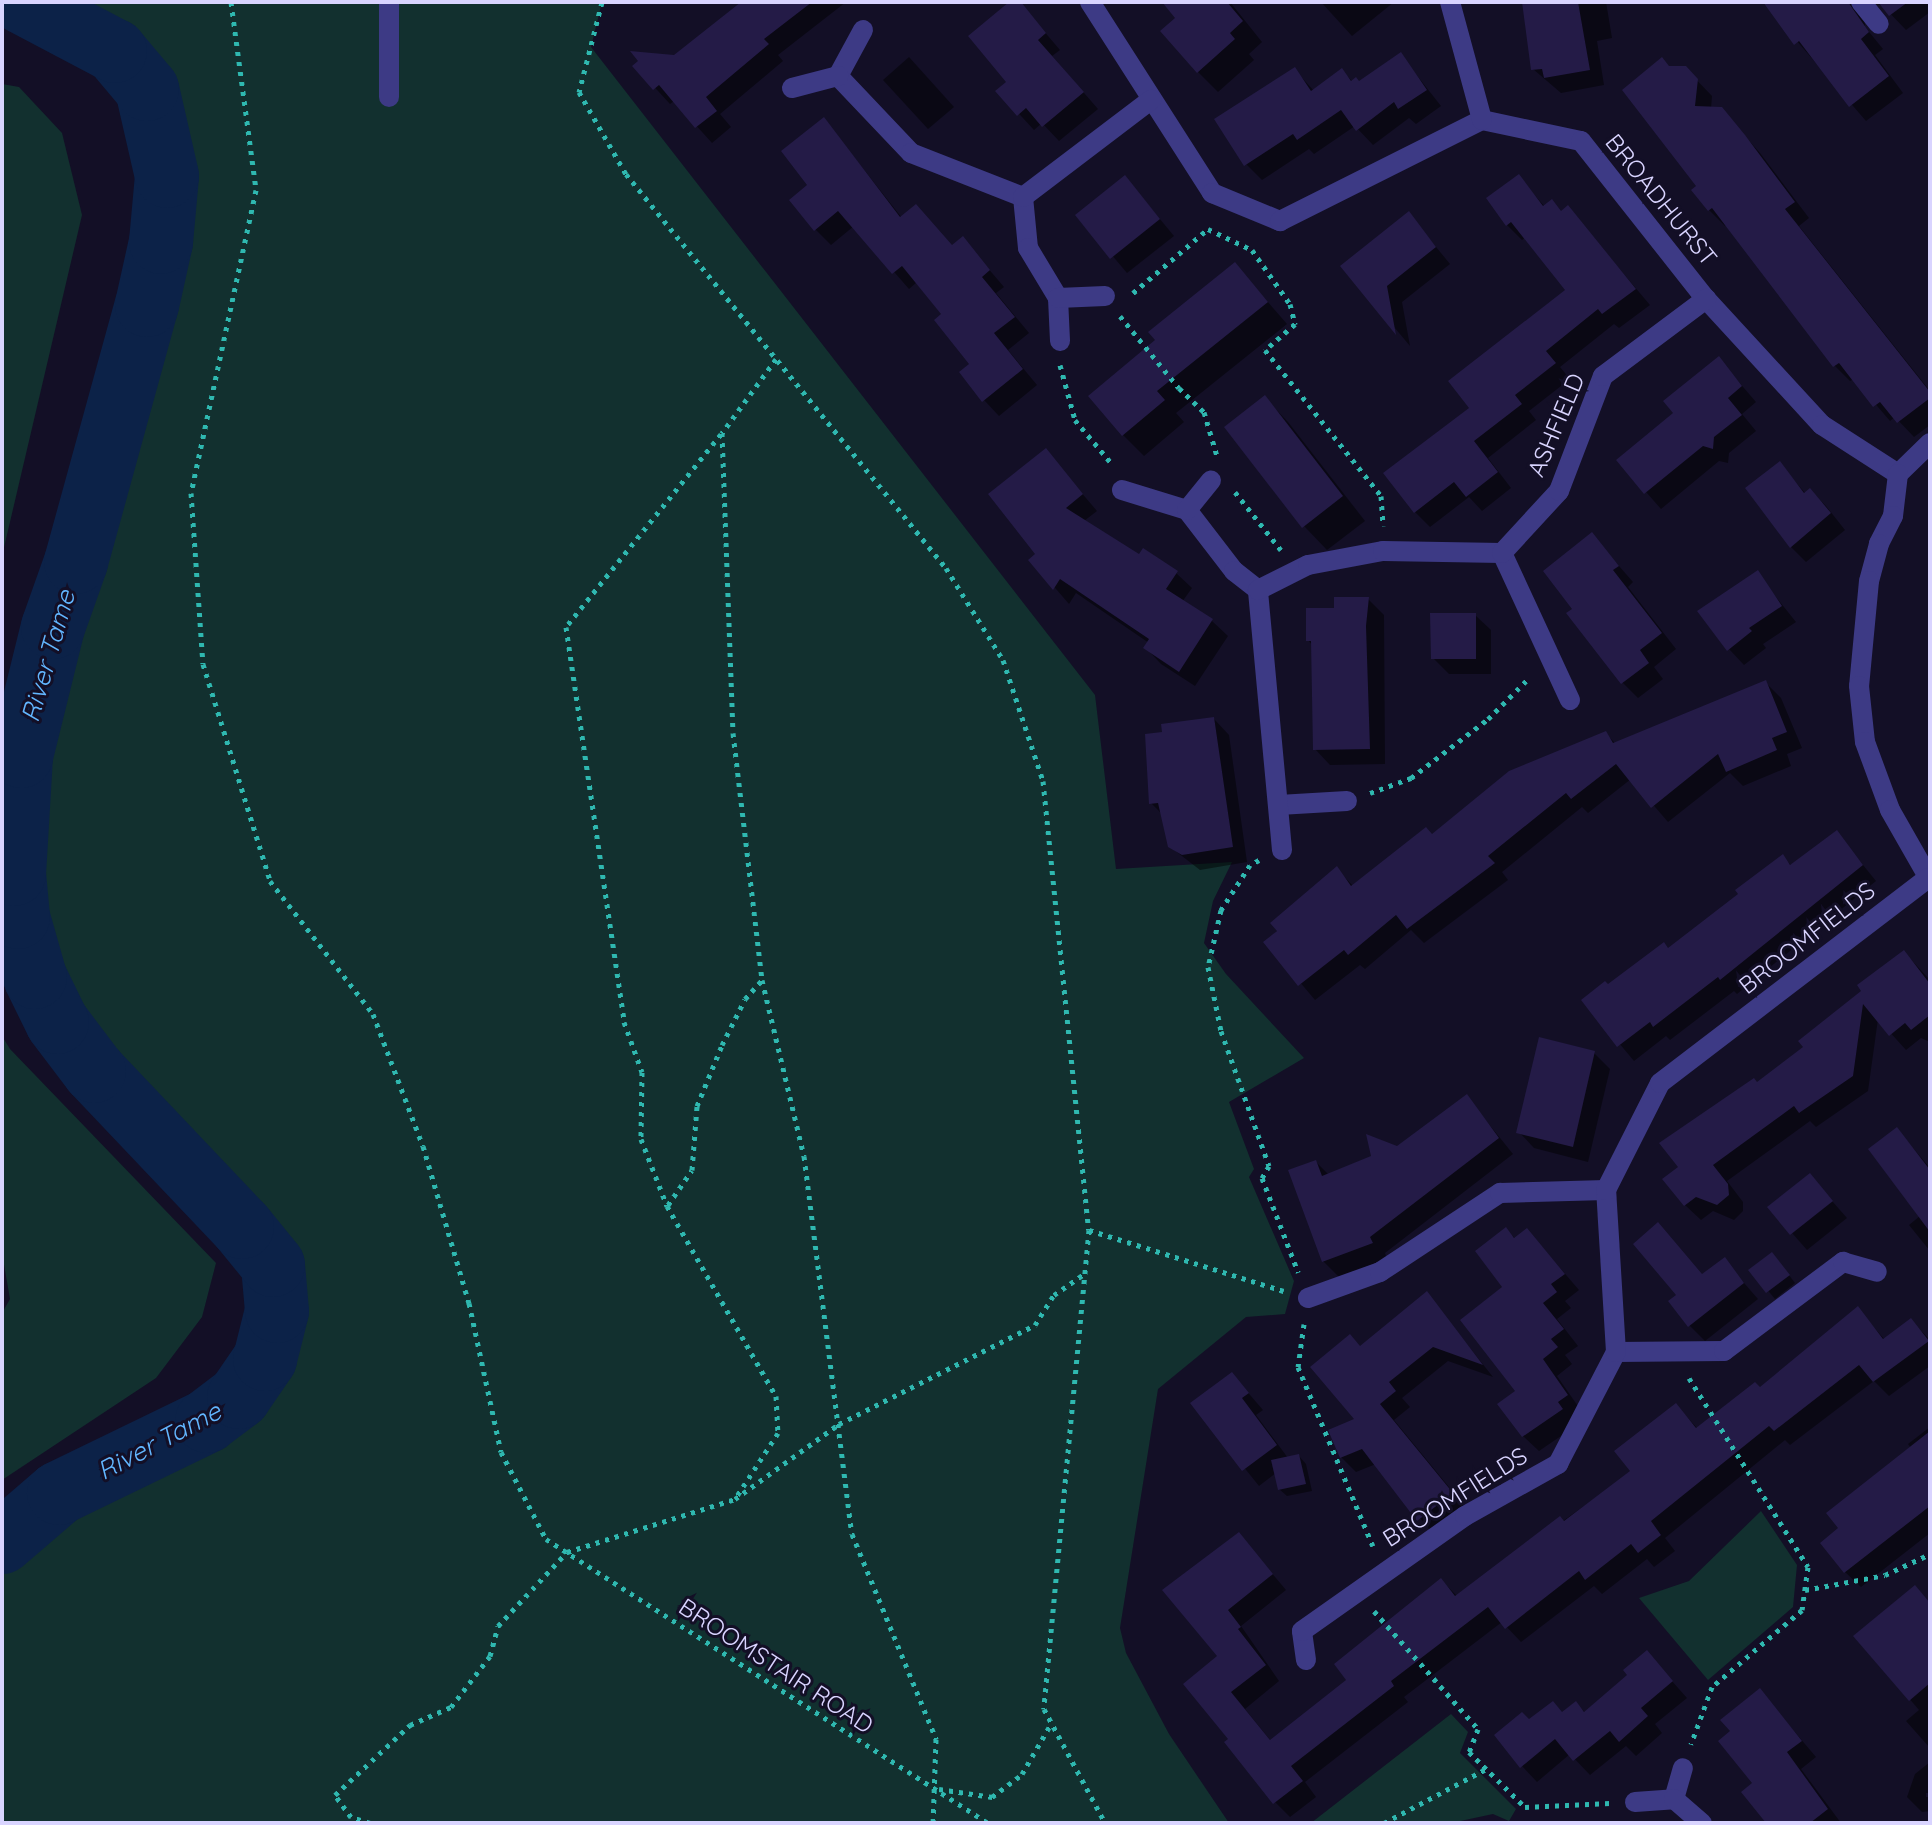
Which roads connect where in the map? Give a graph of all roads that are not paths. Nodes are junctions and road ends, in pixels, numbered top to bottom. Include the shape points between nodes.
1 (389, 2) edge
2 (1090, 2) edge
3 (1450, 2) edge
4 (1861, 2) edge
5 (1879, 24) dead end
6 (863, 30) dead end
7 (838, 76) junction
8 (792, 88) dead end
9 (389, 97) dead end
10 (1151, 100) junction
11 (1482, 120) junction
12 (1023, 197) junction
13 (1105, 296) road end
14 (1058, 298) junction
15 (1706, 299) junction
16 (1060, 341) road end
17 (1930, 443) edge
18 (1898, 474) junction
19 (1215, 476) road end
20 (1122, 490) road end
21 (1187, 510) junction
22 (1502, 553) junction
23 (1258, 590) junction
24 (1570, 700) dead end
25 (1347, 801) road end
26 (1279, 805) junction
27 (1282, 850) road end
28 (1929, 879) edge
29 (1606, 1190) junction
30 (1877, 1272) dead end
31 (1308, 1298) road end
32 (1616, 1352) junction
33 (1306, 1660) dead end
34 (1683, 1768) road end
35 (1674, 1799) junction
36 (1635, 1802) road end
37 (1702, 1823) edge

1 - 9 street
2 - 10 street
3 - 11 street
4 - 5 street
6 - 7 street
7 - 8 street
7 - 12 street via 911,153
10 - 11 street via 1212,193 1280,221
10 - 12 street
11 - 15 street, BROADHURST via 1581,141
12 - 14 street via 1028,248
13 - 14 street
14 - 16 street
15 - 18 street, BROADHURST via 1822,425
15 - 22 street, ASHFIELD via 1603,376 1559,491
17 - 18 street
18 - 28 street via 1893,516 1869,581 1859,686 1865,742 1890,810
19 - 21 street
20 - 21 street
21 - 23 street via 1234,571
22 - 23 street via 1383,551 1297,569
22 - 24 street
23 - 26 street
25 - 26 street
26 - 27 street
28 - 29 street, BROOMFIELDS via 1660,1083
29 - 31 street via 1500,1193 1380,1272
29 - 32 street
30 - 32 street via 1843,1262 1724,1351
32 - 33 street, BROOMFIELDS via 1558,1464 1465,1516 1302,1631
34 - 35 street
35 - 36 street
35 - 37 street

